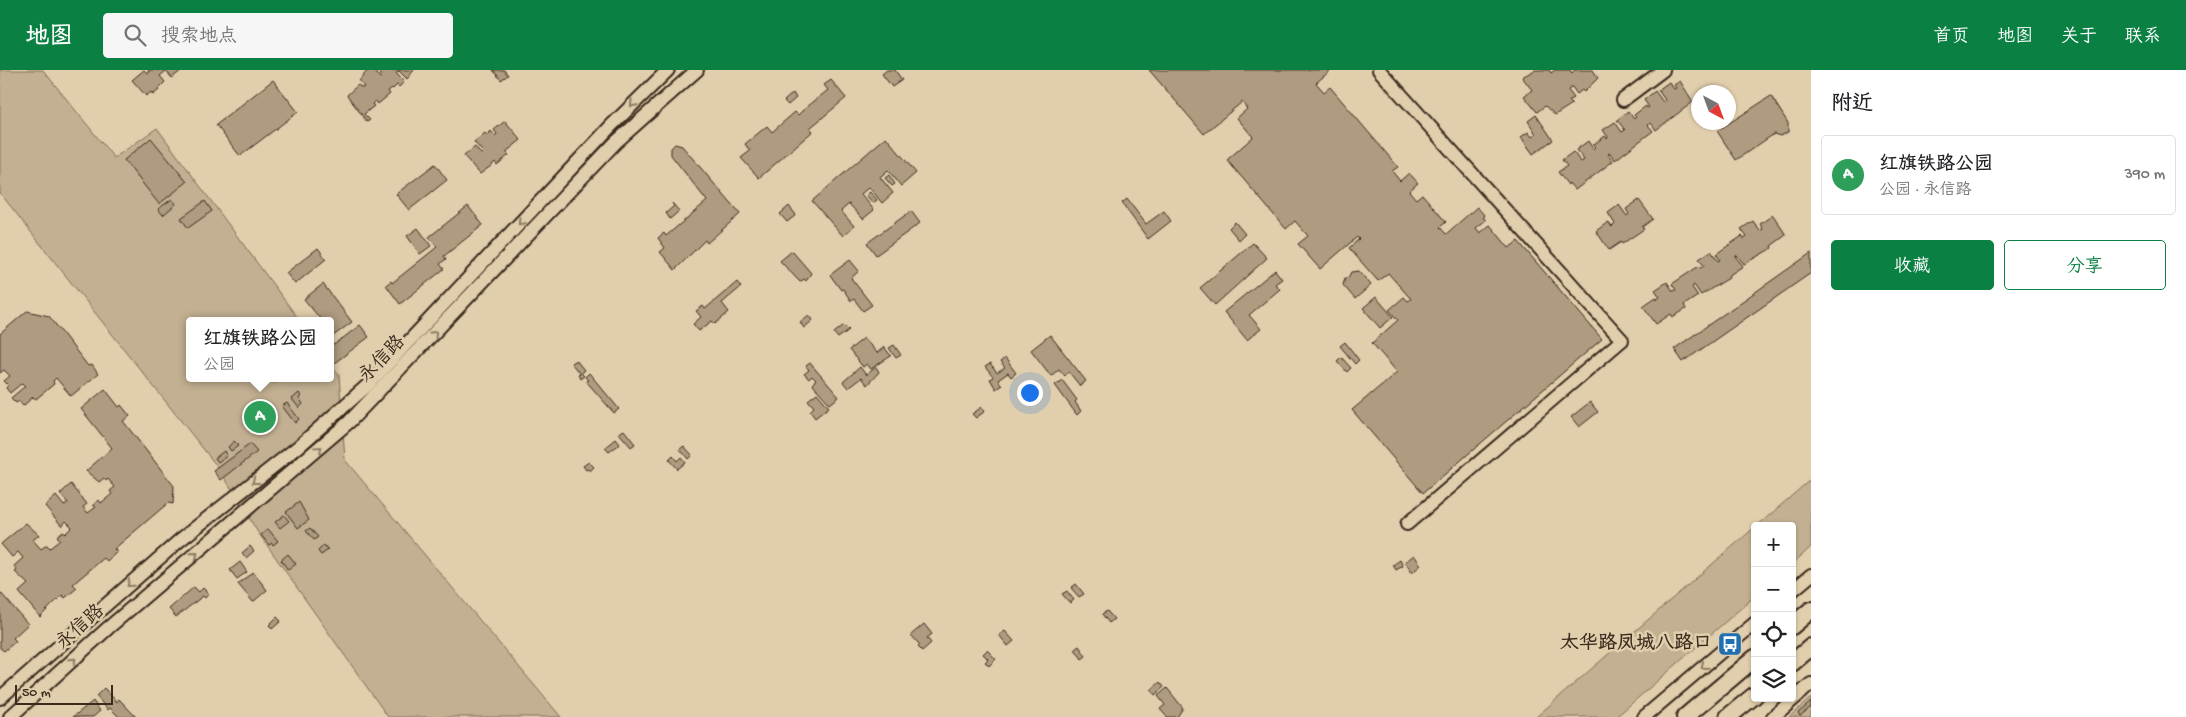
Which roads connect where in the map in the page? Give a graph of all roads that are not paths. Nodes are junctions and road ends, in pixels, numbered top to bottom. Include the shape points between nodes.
1 (668, 70) edge
2 (697, 70) edge
3 (1380, 70) edge
4 (1663, 70) edge
5 (1623, 100) dead end
6 (1407, 524) dead end
7 (1811, 575) edge
8 (1796, 588) edge
9 (1811, 610) edge
10 (1796, 623) edge
11 (1751, 626) edge
12 (1811, 647) edge
13 (1796, 660) edge
14 (1751, 661) edge
15 (1811, 684) edge
16 (0, 698) edge
17 (1751, 698) edge
18 (10, 717) edge
19 (1644, 717) edge
20 (1684, 717) edge
21 (1728, 717) edge
22 (1772, 717) edge

1 -> 16 street, 永信路 via 611,126 368,385 173,547
18 -> 2 street, 永信路 via 108,628 350,422 616,142
3 - 6 street via 1622,340
4 - 5 street
7 - 8 street
9 - 10 main road
11 -> 19 street
12 - 13 main road
14 - 20 main road
15 - 22 street
17 - 21 main road

